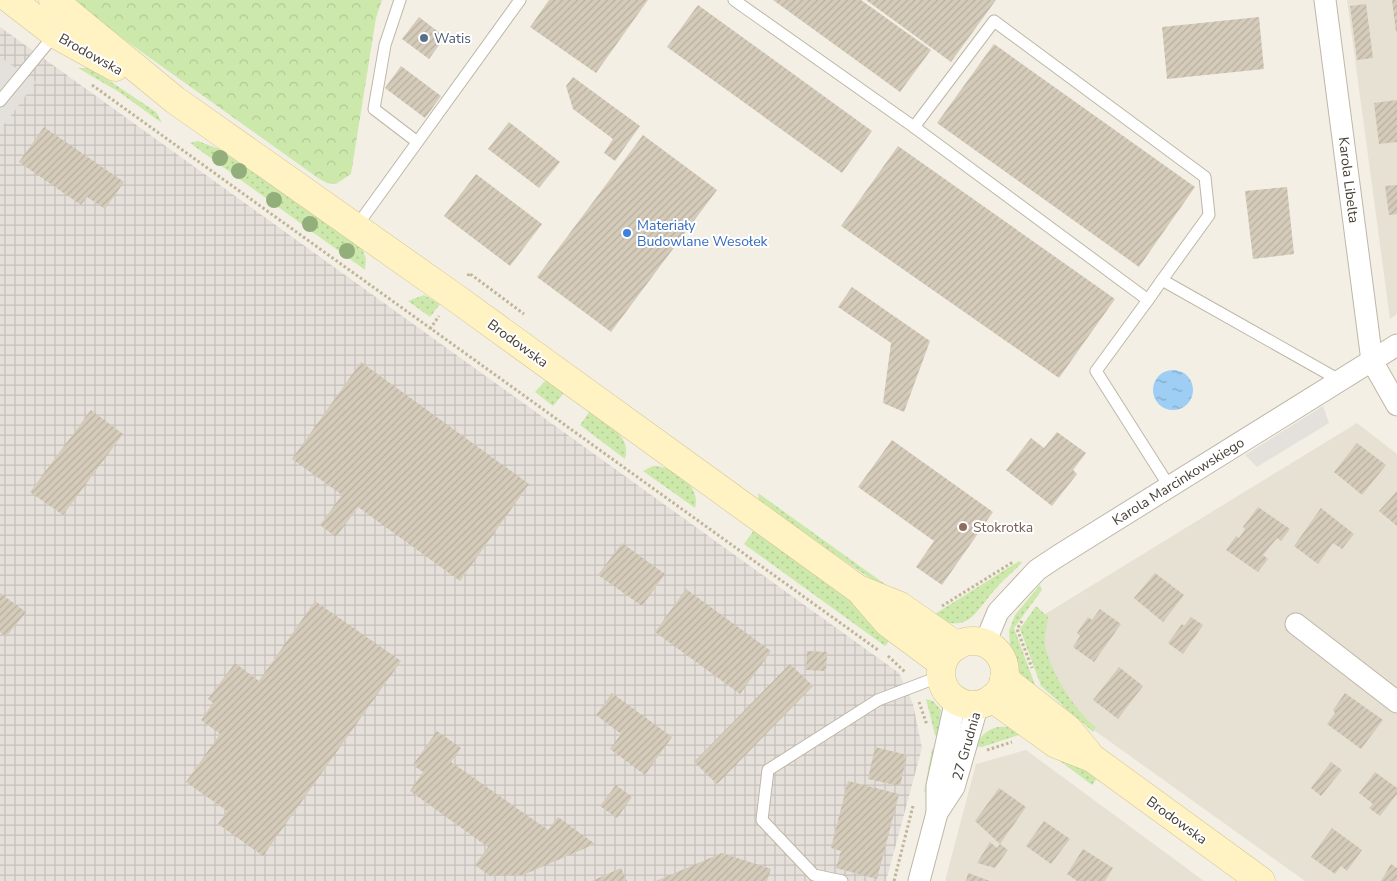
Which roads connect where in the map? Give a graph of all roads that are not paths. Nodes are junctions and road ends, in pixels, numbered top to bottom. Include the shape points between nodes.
1 (11, 0) edge
2 (400, 0) edge
3 (520, 0) edge
4 (734, 0) edge
5 (1325, 0) edge
6 (60, 16) edge
7 (0, 101) edge
8 (914, 127) junction
9 (416, 141) junction
10 (356, 227) junction
11 (1162, 280) junction
12 (1148, 300) junction
13 (1397, 345) edge
14 (1372, 361) junction
15 (1341, 381) junction
16 (1397, 405) edge
17 (1169, 486) junction
18 (1296, 624) dead end
19 (985, 643) junction
20 (946, 662) junction
21 (982, 695) junction
22 (1397, 702) edge
23 (842, 881) edge
24 (920, 881) edge
25 (1261, 881) edge

1 - 6 street, Brodowska
2 - 9 lane via 384,45 374,109
3 - 9 lane
4 - 8 lane
5 - 14 street, Karola Libelta
6 - 7 lane
6 - 10 street, Brodowska
8 - 11 lane via 994,21 1205,177 1209,215
8 - 12 lane
9 - 10 lane
10 - 20 street, Brodowska via 858,589 900,606
11 - 12 lane
11 - 15 lane
12 - 17 lane via 1096,372
13 - 14 street, Karola Marcinkowskiego
14 - 15 street, Karola Marcinkowskiego
14 - 16 street
15 - 17 street, Karola Marcinkowskiego
17 - 19 street, Karola Marcinkowskiego via 1037,570 998,612
18 - 22 street
19 - 20 street via 969,641
19 - 21 street via 997,652 1004,664
20 - 21 street via 946,692
20 - 23 lane via 913,687 878,700 768,770 762,820 814,875
21 - 24 street, 27 Grudnia via 937,786 938,813
21 - 25 street, Brodowska via 1068,729 1092,758

